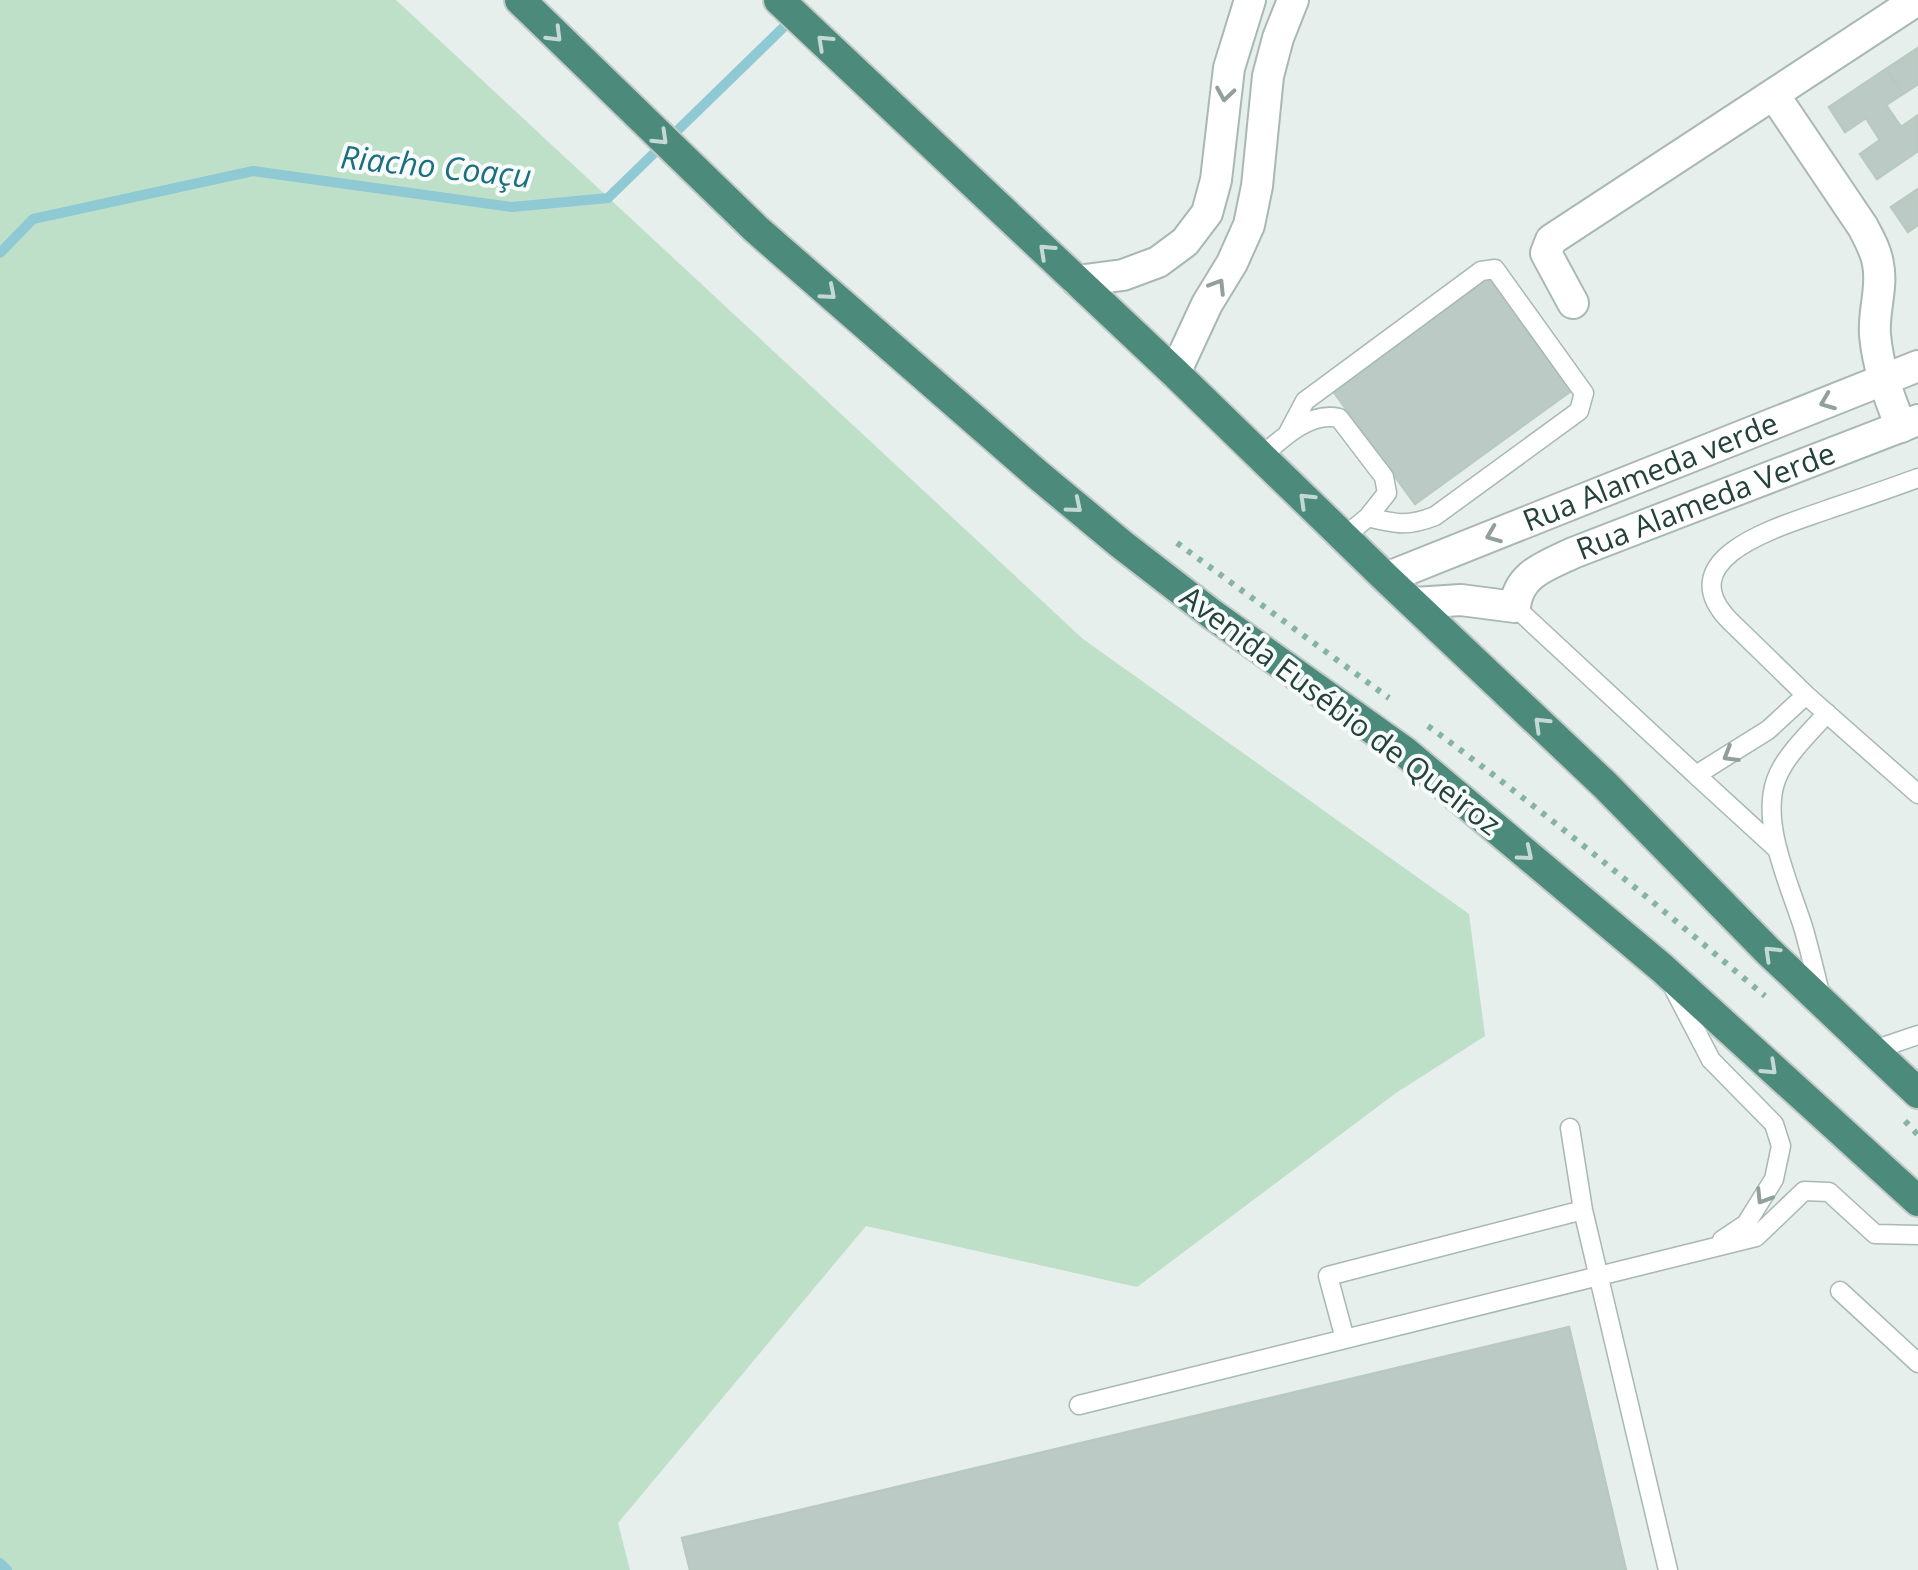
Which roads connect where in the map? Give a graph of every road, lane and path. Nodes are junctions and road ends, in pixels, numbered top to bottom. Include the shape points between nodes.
1 (520, 0) edge
2 (779, 0) edge
3 (1250, 0) edge
4 (1293, 0) edge
5 (1917, 0) edge
6 (1774, 95) junction
7 (1078, 281) junction
8 (1573, 303) dead end
9 (1918, 366) edge
10 (1175, 373) junction
11 (1883, 380) junction
12 (1909, 424) edge
13 (1288, 432) junction
14 (1261, 457) junction
15 (1918, 478) edge
16 (1368, 517) junction
17 (1344, 537) junction
18 (1386, 578) junction
19 (1414, 604) junction
20 (1515, 607) junction
21 (1806, 695) junction
22 (1827, 713) junction
23 (1696, 775) junction
24 (1918, 794) edge
25 (1778, 850) junction
26 (1662, 968) junction
27 (1823, 1003) junction
28 (1918, 1035) edge
29 (1874, 1050) junction
30 (1918, 1093) edge
31 (1570, 1128) dead end
32 (1918, 1201) edge
33 (1583, 1210) junction
34 (1918, 1235) edge
35 (1709, 1249) junction
36 (1599, 1276) junction
37 (1840, 1291) dead end
38 (1346, 1339) junction
39 (1918, 1362) edge
40 (1080, 1405) dead end
41 (1668, 1570) edge

1 -> 26 highway, Avenida Eusébio de Queiroz via 756,229 1121,544 1405,752
7 -> 2 highway
3 -> 7 street via 1229,68 1208,212 1158,262
10 -> 4 street via 1249,225 1268,76
5 - 6 street
6 - 8 street via 1551,240 1546,253
6 - 11 street via 1874,250
7 - 10 highway
9 - 11 street, Rua Alameda verde
10 - 14 highway
11 - 12 street
11 -> 18 street, Rua Alameda verde
12 - 20 street, Rua Alameda Verde via 1573,553 1524,581
13 - 14 lane
13 - 16 lane via 1327,415 1340,418 1384,477 1386,493
13 - 16 lane via 1306,401 1482,270 1494,269 1584,393 1579,411 1435,516 1401,525
17 -> 14 highway
15 - 21 lane via 1763,532 1715,569 1712,590 1719,609
16 - 17 lane
17 - 18 highway
18 - 19 highway
19 - 20 street via 1462,600
27 -> 19 highway
20 - 23 lane
21 - 22 lane
21 -> 23 lane via 1768,730
22 - 24 lane
22 - 25 lane via 1775,782
23 - 25 lane
25 - 27 lane
26 -> 32 highway, Avenida Eusébio de Queiroz
26 -> 35 lane via 1711,1060 1774,1124 1781,1146 1774,1179 1746,1224
27 - 29 highway
28 - 29 lane
29 - 30 highway
31 - 33 lane
33 - 36 lane
33 - 38 lane via 1328,1276
34 - 35 lane via 1875,1234 1830,1192 1804,1191 1756,1237
35 - 36 lane
36 - 38 lane
36 - 41 lane
37 - 39 lane
38 - 40 lane

